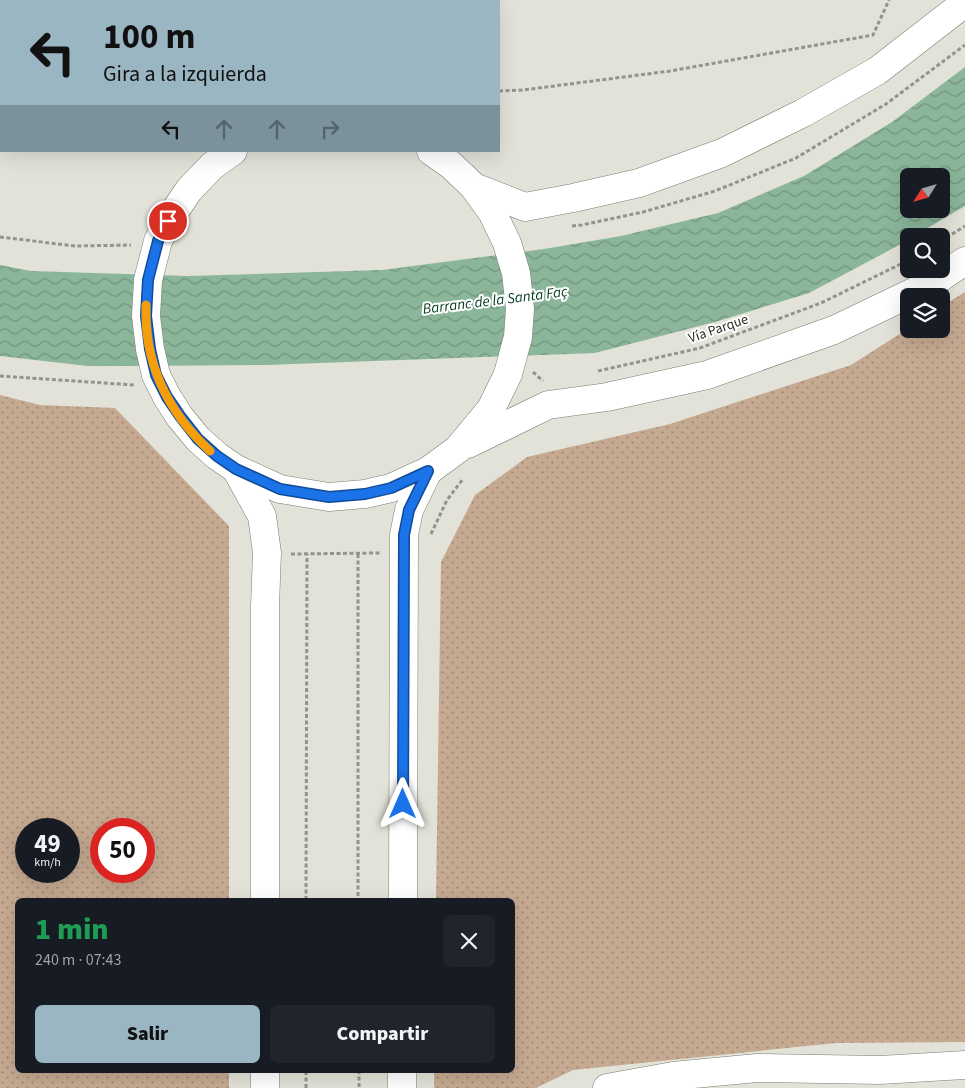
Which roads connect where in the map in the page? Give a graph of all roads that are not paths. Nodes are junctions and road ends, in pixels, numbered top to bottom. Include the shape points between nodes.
1 (965, 1) edge
2 (232, 152) edge
3 (432, 152) edge
4 (474, 187) junction
5 (965, 261) edge
6 (458, 449) junction
7 (236, 469) junction
8 (428, 471) junction
9 (265, 898) edge
10 (403, 898) edge
11 (965, 1065) edge
12 (265, 1073) edge
13 (402, 1073) edge
14 (265, 1088) edge
15 (402, 1088) edge
16 (607, 1088) edge

1 - 4 main road via 877,71 722,153 638,183 524,207
2 - 7 main road via 212,166 189,190 168,221 156,247 148,280 146,316 150,349 146,380 167,397 198,439
3 - 4 main road
4 - 6 main road via 492,212 507,243 516,273 520,309 519,371
5 - 6 main road via 932,282 834,330 707,375 607,397 547,394
6 - 8 main road
7 - 8 main road via 280,489 329,497 391,488
7 - 9 main road via 262,516 267,553
8 - 10 main road via 409,510 404,535
11 - 16 main road via 880,1070 757,1068 673,1076
12 - 14 main road
13 - 15 main road

